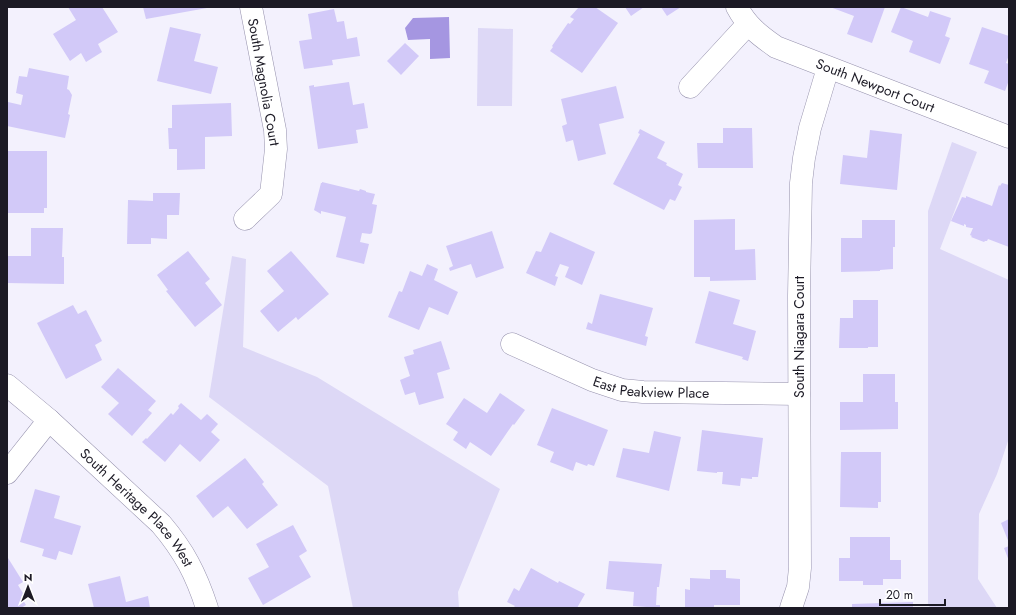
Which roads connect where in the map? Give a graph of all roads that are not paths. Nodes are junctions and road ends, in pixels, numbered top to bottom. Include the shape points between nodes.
1 (251, 7) edge
2 (743, 16) edge
3 (828, 68) junction
4 (690, 87) dead end
5 (1009, 137) edge
6 (245, 219) dead end
7 (512, 344) dead end
8 (7, 385) edge
9 (799, 394) junction
10 (49, 420) junction
11 (7, 473) edge
12 (207, 608) edge
13 (791, 608) edge

1 - 6 street, South Magnolia Court via 276,150 271,194
2 - 3 street, South Newport Court via 756,33 776,47
2 - 4 street, South Newport Court
3 - 5 street, South Newport Court
3 - 9 street, South Niagara Court via 810,128 800,183
7 - 9 street, East Peakview Place via 592,380 622,390
8 - 10 street, South Heritage Place West
9 - 13 street, South Niagara Court via 800,568 798,587
10 - 11 street
10 - 12 street, South Heritage Place West via 161,524 189,563

